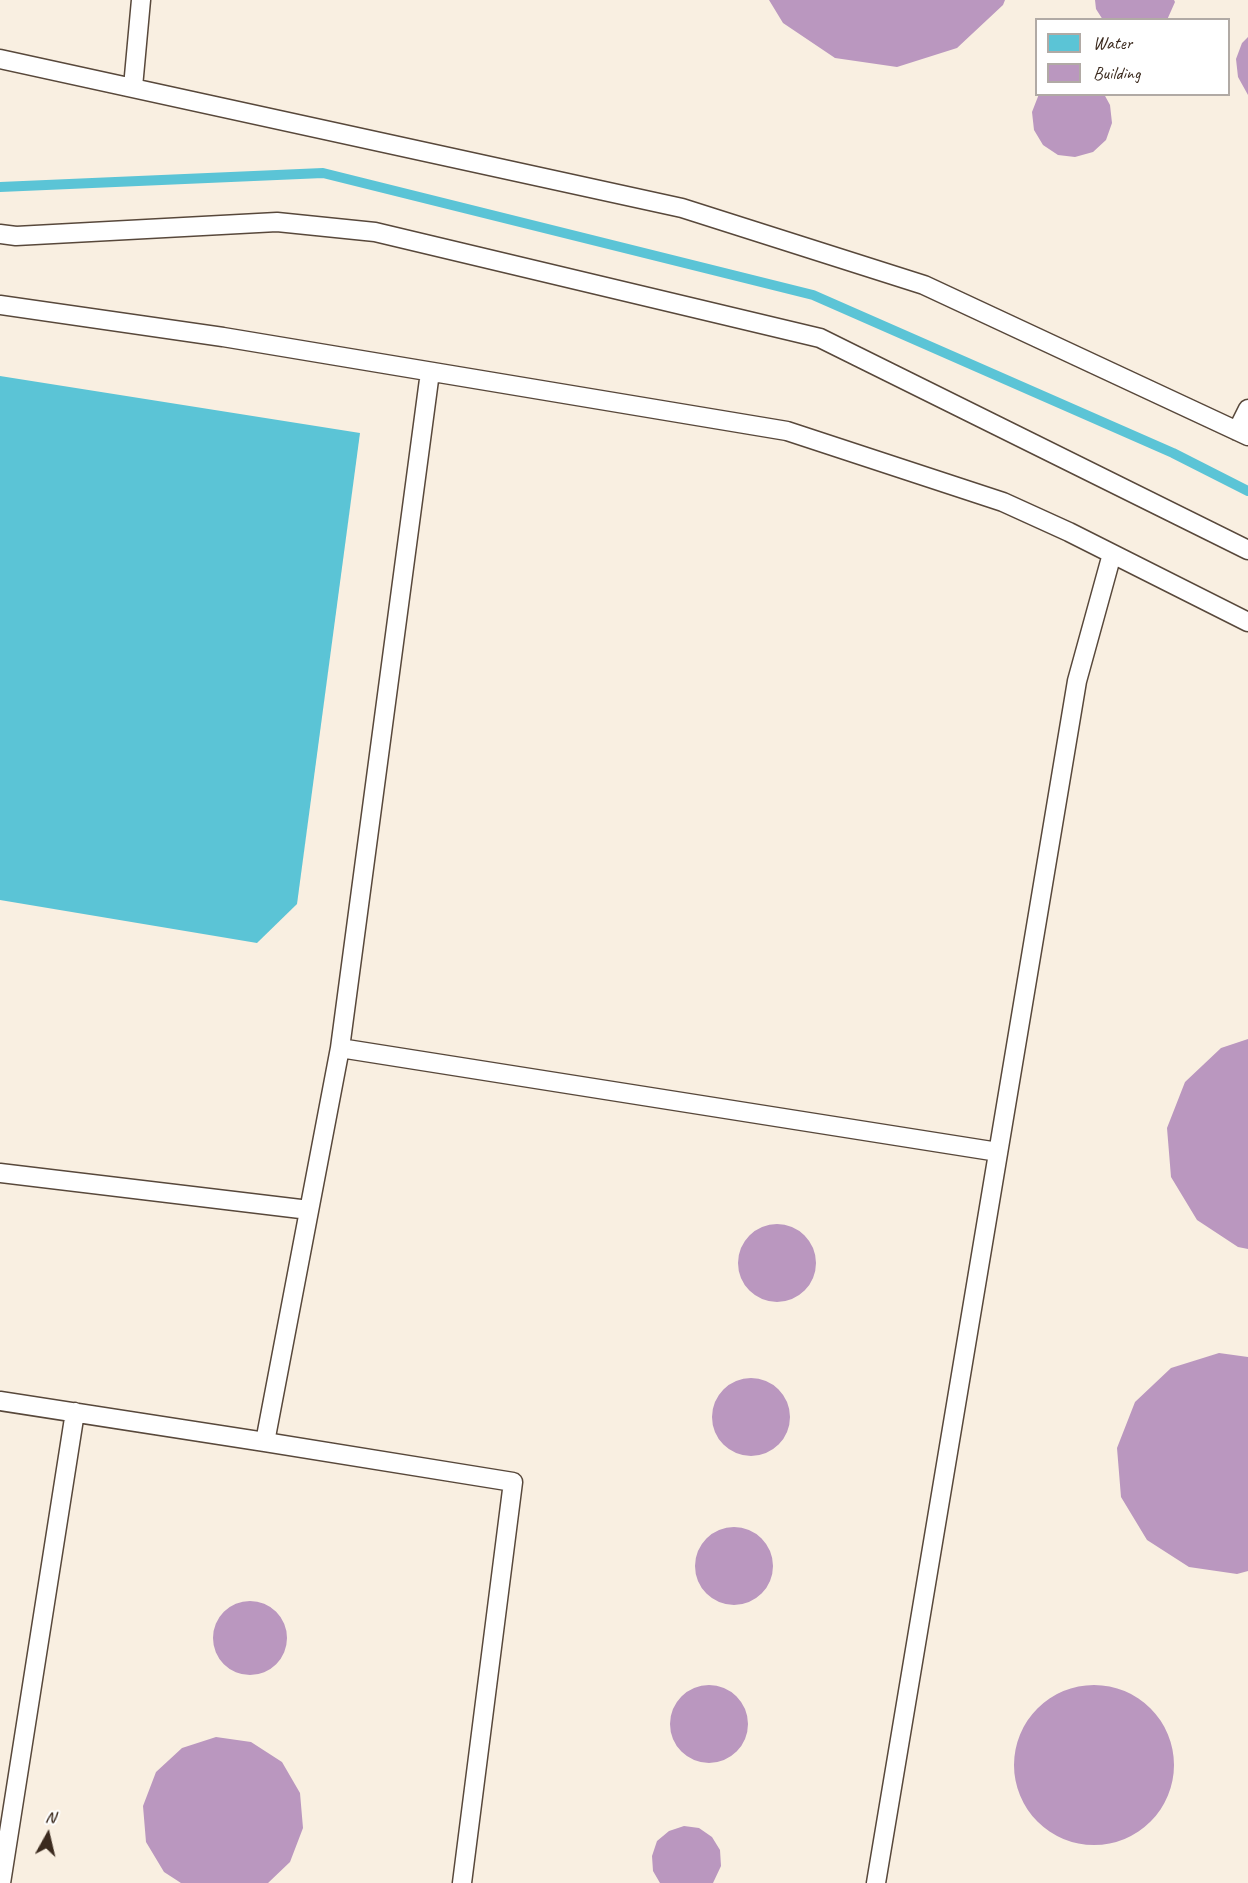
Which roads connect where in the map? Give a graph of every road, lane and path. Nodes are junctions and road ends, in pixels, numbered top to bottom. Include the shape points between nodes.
1 (141, 0) edge
2 (0, 59) edge
3 (133, 87) junction
4 (0, 234) edge
5 (0, 305) edge
6 (430, 372) junction
7 (1248, 409) edge
8 (1242, 433) edge
9 (1248, 550) edge
10 (1112, 554) junction
11 (1248, 622) edge
12 (340, 1048) junction
13 (998, 1152) junction
14 (0, 1173) edge
15 (309, 1210) junction
16 (0, 1401) edge
17 (75, 1412) junction
18 (265, 1442) junction
19 (1, 1883) edge
20 (462, 1883) edge
21 (876, 1883) edge

1 - 3 lane
2 - 3 lane
3 - 8 lane via 693,212 924,285
4 - 9 lane via 278,222 375,232 820,338
5 - 6 lane
6 - 10 lane via 788,431 1003,502
6 - 12 lane
7 - 8 lane
10 - 11 lane
10 - 13 lane via 1077,681
12 - 13 lane
12 - 15 lane
13 - 21 lane
14 - 15 lane
15 - 18 lane
16 - 17 lane
17 - 18 lane
17 - 19 lane
18 - 20 lane via 513,1482

